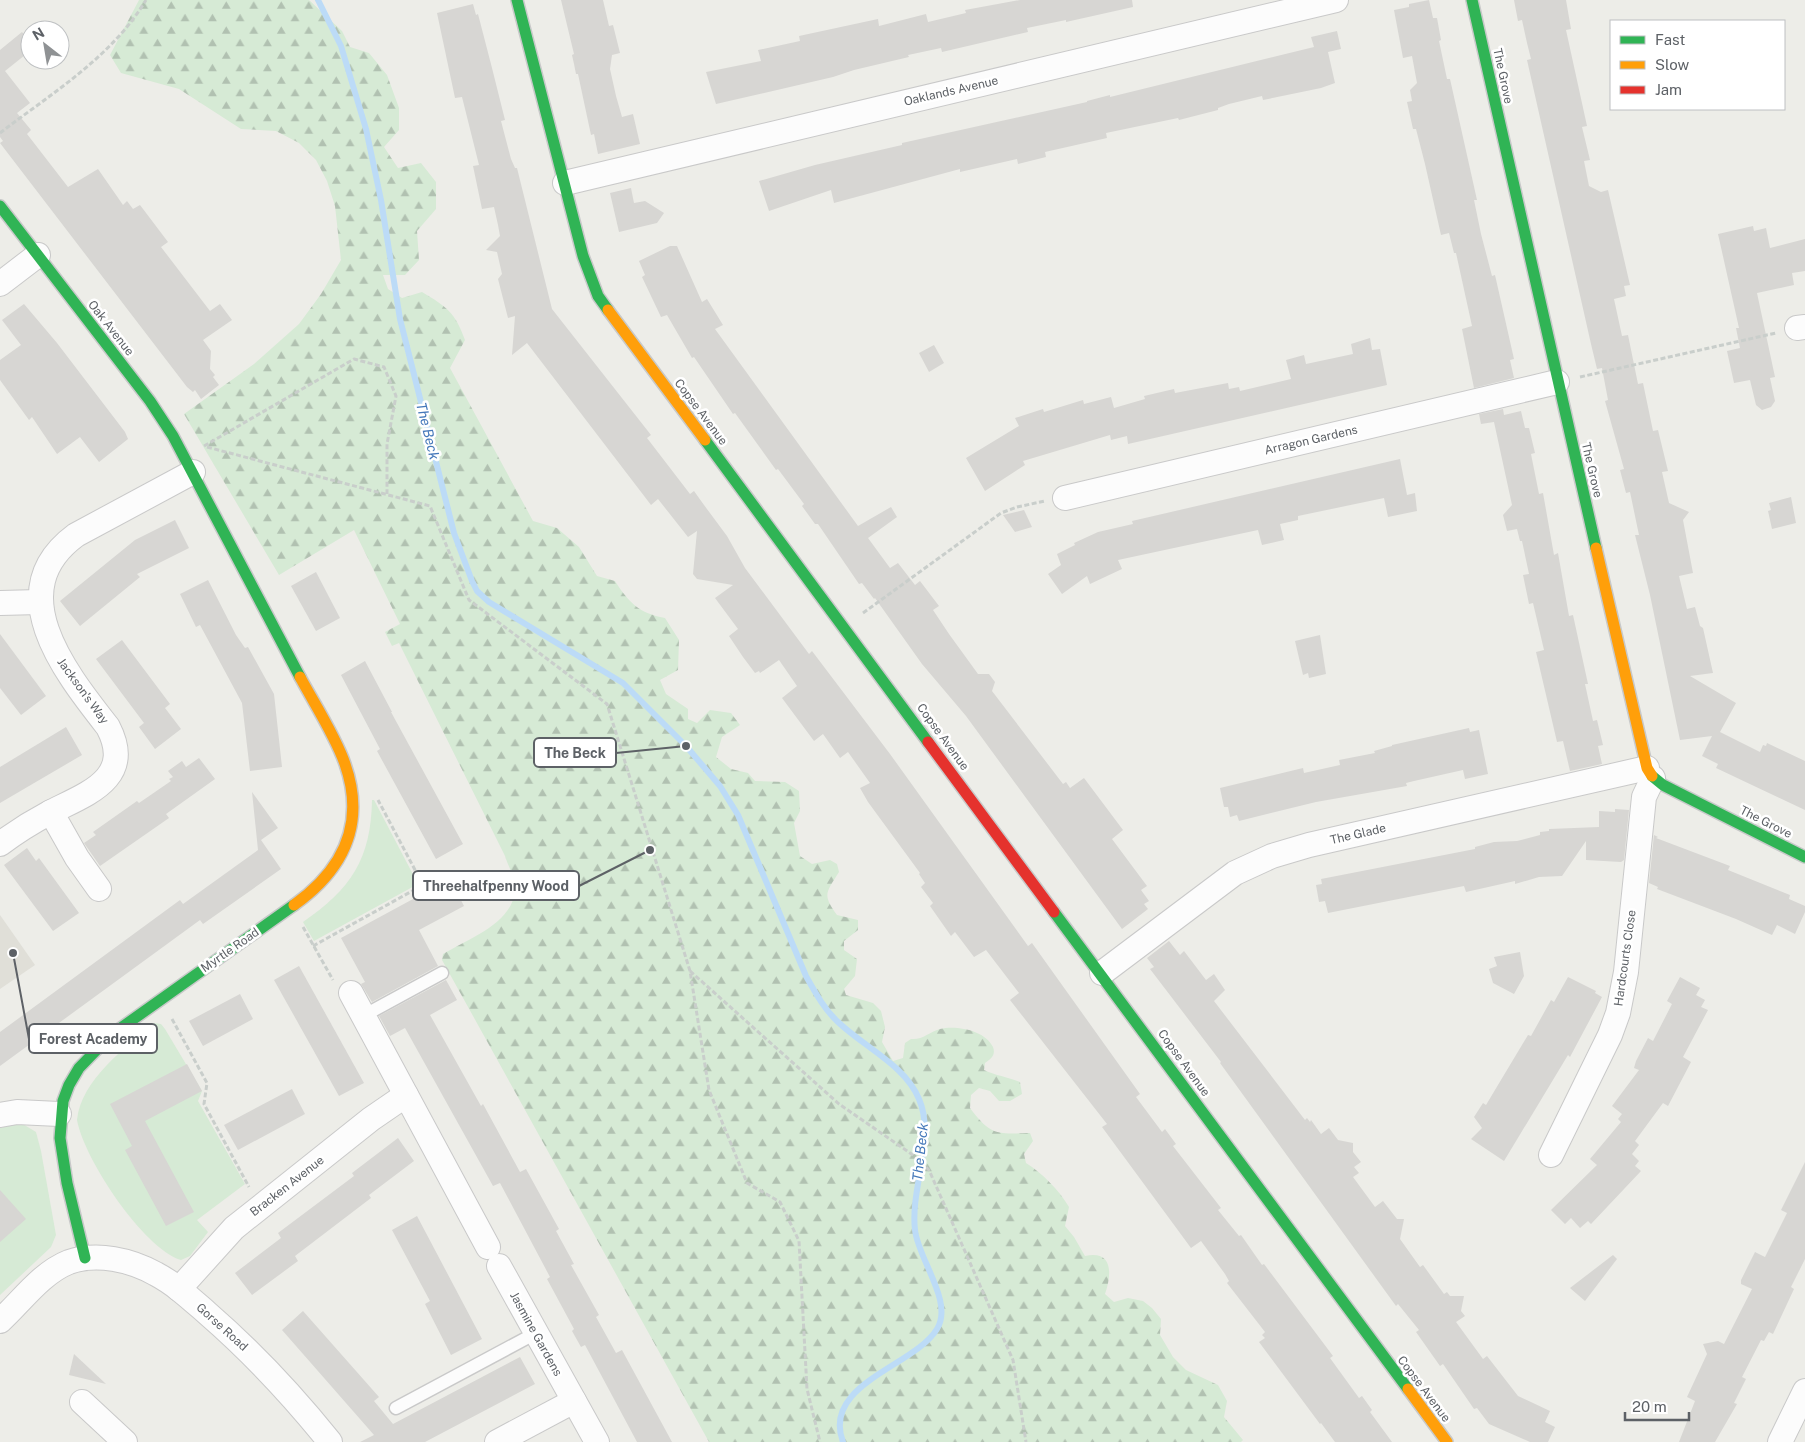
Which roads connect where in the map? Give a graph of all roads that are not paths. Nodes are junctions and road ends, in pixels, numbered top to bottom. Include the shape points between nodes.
1 (517, 0) edge
2 (1336, 0) edge
3 (1472, 0) edge
4 (565, 183) junction
5 (0, 206) edge
6 (38, 256) junction
7 (0, 284) edge
8 (1557, 382) junction
9 (189, 464) junction
10 (1065, 498) road end
11 (40, 602) junction
12 (0, 603) edge
13 (345, 763) joint
14 (1650, 773) junction
15 (51, 812) junction
16 (0, 844) edge
17 (1805, 857) edge
18 (99, 890) dead end
19 (442, 973) dead end
20 (1102, 973) junction
21 (351, 993) road end
22 (363, 1016) junction
23 (406, 1095) junction
24 (0, 1114) edge
25 (59, 1114) junction
26 (1552, 1156) dead end
27 (85, 1258) junction
28 (179, 1289) junction
29 (0, 1321) edge
30 (536, 1333) junction
31 (1805, 1391) edge
32 (574, 1401) junction
33 (82, 1402) dead end
34 (396, 1408) dead end
35 (125, 1442) edge
36 (330, 1442) edge
37 (497, 1442) edge
38 (597, 1442) edge
39 (1447, 1442) edge
40 (1780, 1442) edge

1 - 4 street, Copse Avenue
2 - 4 street, Oaklands Avenue
3 - 8 street, The Grove
4 - 20 street, Copse Avenue via 598,296
5 - 6 street, Oak Avenue
6 - 7 street
6 - 9 street, Oak Avenue via 150,401
8 - 10 street, Arragon Gardens
8 - 14 street, The Grove
9 - 11 street, Jackson's Way via 62,545 52,555 42,577
9 - 13 street, Oak Avenue
11 - 12 street
11 - 15 street, Jackson's Way via 42,619 53,648 113,735 116,755 111,774 101,786
13 - 25 street, Myrtle Road via 352,798 348,844 339,862 324,880 288,909 111,1035 88,1057 69,1083
14 - 17 street, The Grove via 1663,785
14 - 20 street, The Glade via 1309,845 1259,861 1220,883
14 - 26 street, Hardcourts Close via 1644,797 1626,972 1618,1013
15 - 16 street, Jackson's Way
15 - 18 street via 72,851
19 - 22 lane
20 - 39 street, Copse Avenue
21 - 22 street, Jasmine Gardens
22 - 23 street, Jasmine Gardens
23 - 28 street, Bracken Avenue via 371,1119 223,1239
23 - 30 street, Jasmine Gardens
24 - 25 street
25 - 27 street, Myrtle Road via 59,1144
27 - 28 street, Gorse Road via 130,1263 158,1275
27 - 29 street via 55,1269
28 - 36 street, Gorse Road via 266,1369
30 - 32 street, Jasmine Gardens
30 - 34 lane
31 - 40 street
32 - 37 street
32 - 38 street, Jasmine Gardens
33 - 35 street

